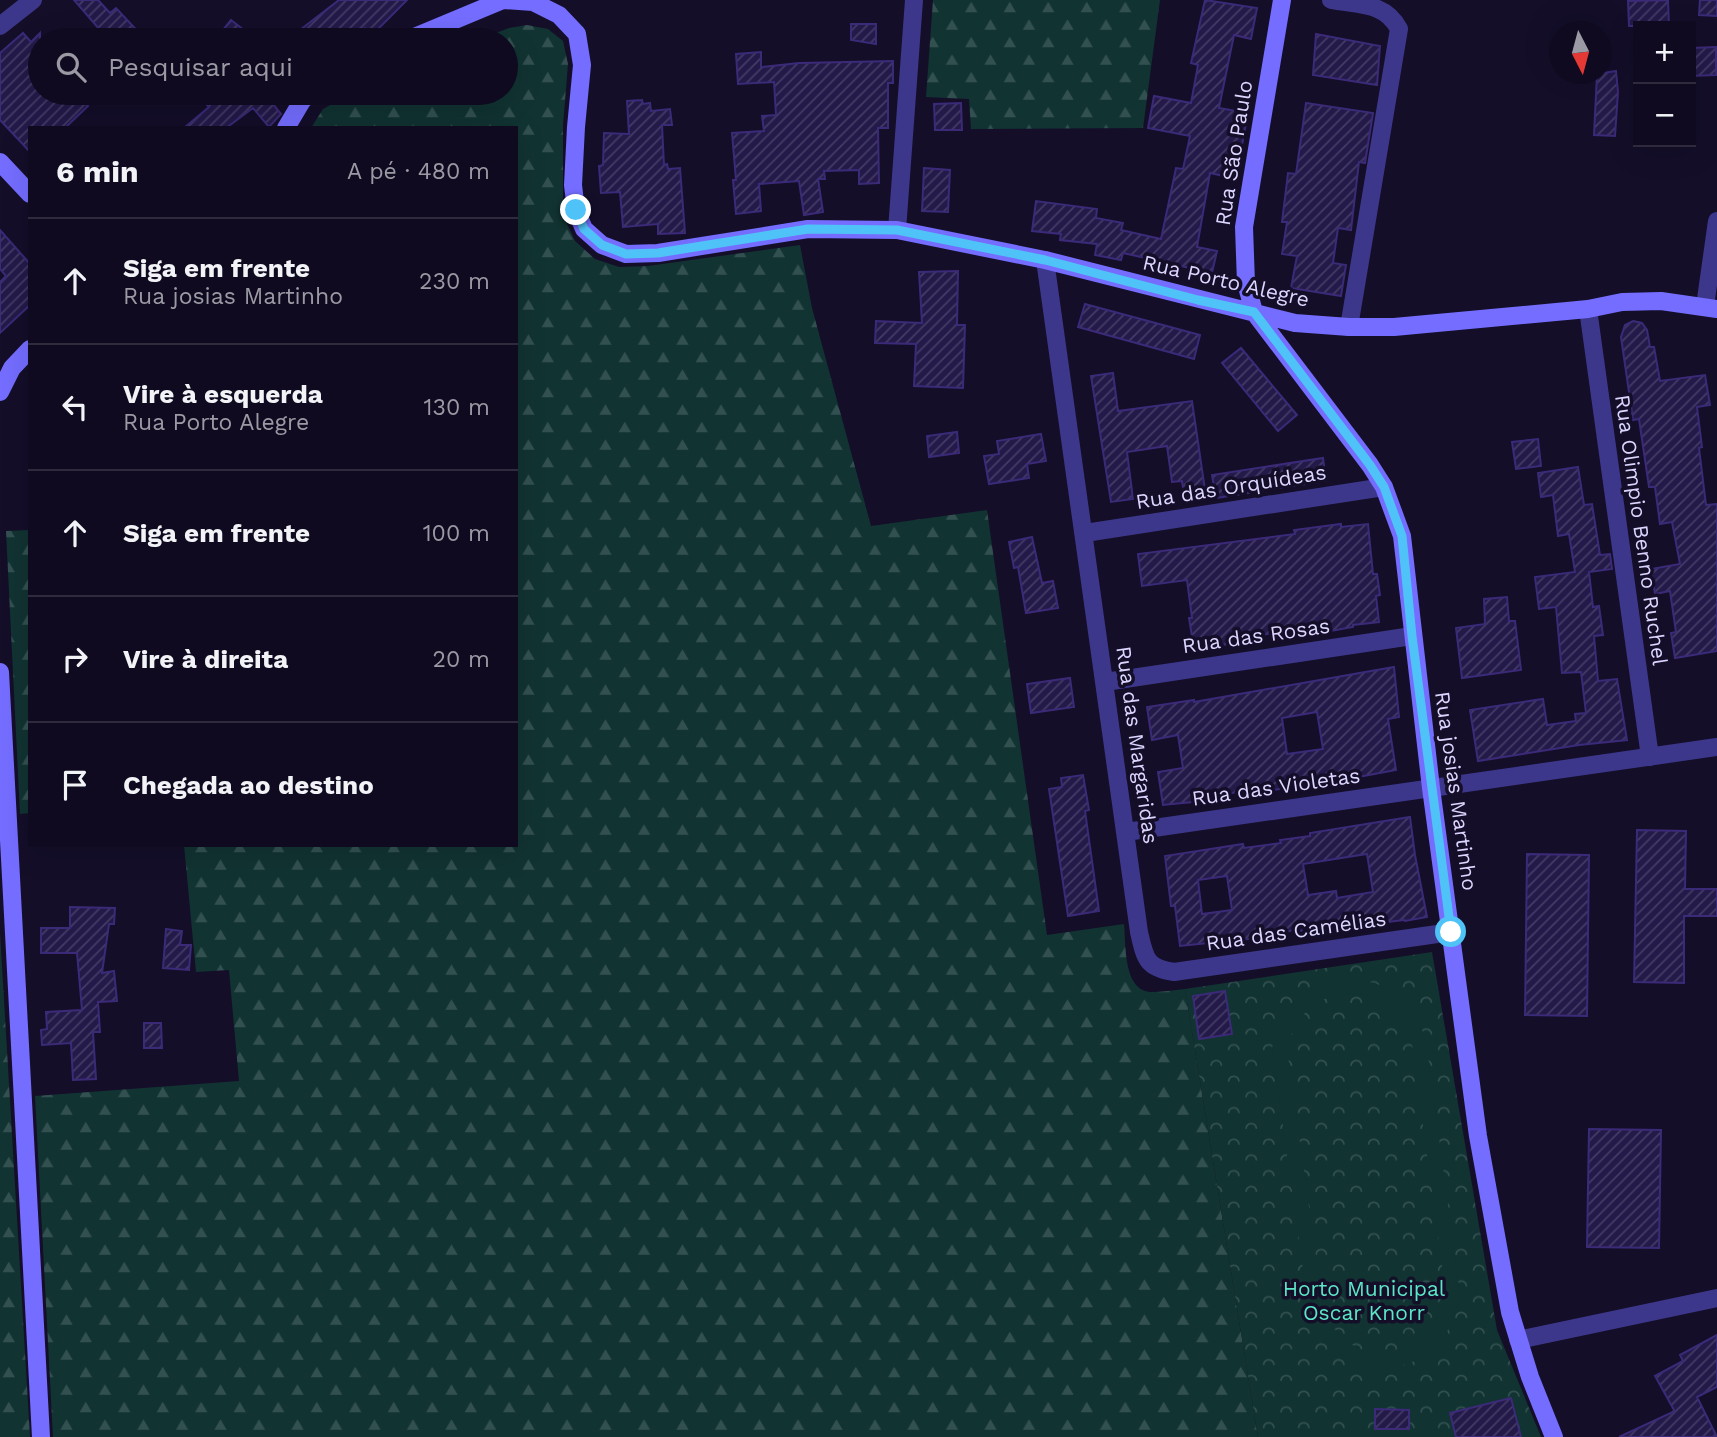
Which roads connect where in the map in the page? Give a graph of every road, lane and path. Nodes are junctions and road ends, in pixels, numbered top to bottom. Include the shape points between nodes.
1 (33, 0) edge
2 (915, 0) edge
3 (1282, 0) edge
4 (1331, 0) edge
5 (0, 26) edge
6 (436, 28) edge
7 (300, 105) edge
8 (287, 126) edge
9 (0, 162) edge
10 (28, 192) edge
11 (1717, 221) edge
12 (897, 230) junction
13 (1045, 260) junction
14 (1711, 307) edge
15 (1587, 309) junction
16 (1254, 312) junction
17 (1349, 327) junction
18 (28, 351) edge
19 (6, 370) edge
20 (0, 392) edge
21 (1384, 487) junction
22 (1085, 533) junction
23 (1412, 636) junction
24 (0, 672) edge
25 (1105, 682) junction
26 (1717, 747) edge
27 (1650, 757) junction
28 (1432, 788) junction
29 (1126, 832) junction
30 (1451, 932) junction
31 (1149, 963) joint
32 (1717, 1298) edge
33 (1518, 1340) junction
34 (41, 1437) edge
35 (1554, 1437) edge

1 - 5 street
2 - 12 street
3 - 16 street, Rua São Paulo via 1244,227 1246,283
4 - 17 street via 1382,9 1399,29
6 - 12 street, Rua Porto Alegre via 503,0 533,2 559,15 577,34 582,65 573,185 584,229 602,245 626,254 658,253 808,229
7 - 8 street
9 - 10 street
11 - 14 street
12 - 13 street, Rua Porto Alegre
13 - 16 street, Rua Porto Alegre
13 - 22 street, Rua das Margaridas
14 - 15 street, Rua Porto Alegre via 1661,301
15 - 17 street, Rua Porto Alegre
15 - 27 street, Rua Olimpio Benno Ruchel
16 - 17 street, Rua Porto Alegre via 1295,323
16 - 21 street, Rua josias Martinho
18 - 19 street
19 - 20 street
21 - 22 street, Rua das Orquídeas
21 - 23 street, Rua josias Martinho via 1402,536
22 - 25 street, Rua das Margaridas
23 - 25 street, Rua das Rosas
23 - 28 street, Rua josias Martinho
24 - 34 street
25 - 29 street, Rua das Margaridas
26 - 27 street, Rua das Violetas
27 - 28 street, Rua das Violetas
28 - 29 street, Rua das Violetas
28 - 30 street, Rua josias Martinho
29 - 31 street, Rua das Margaridas via 1139,932
30 - 31 street, Rua das Camélias via 1174,972
30 - 33 street, Rua josias Martinho via 1478,1136
32 - 33 street
33 - 35 street, Rua josias Martinho

